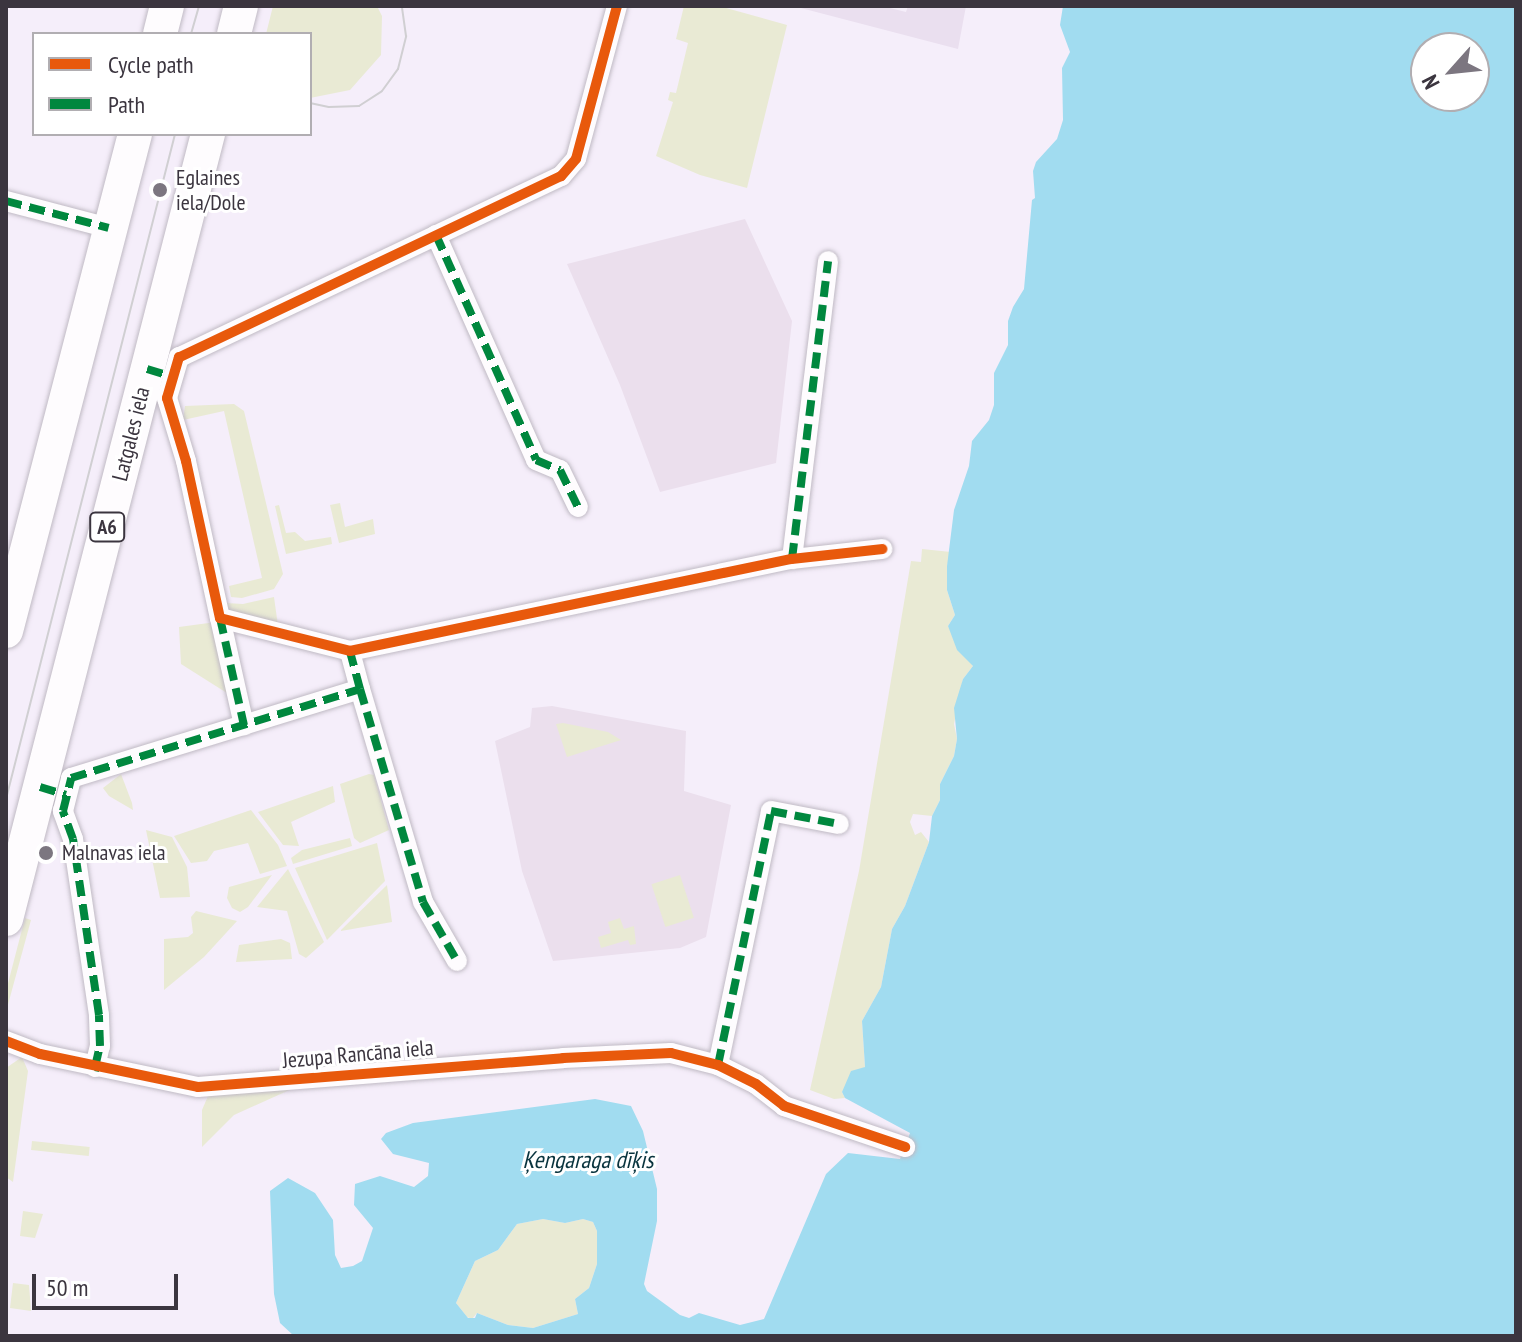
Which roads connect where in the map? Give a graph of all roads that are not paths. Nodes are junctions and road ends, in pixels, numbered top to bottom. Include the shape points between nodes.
1 (167, 6) edge
2 (241, 6) edge
3 (617, 6) edge
4 (160, 32) edge
5 (234, 32) edge
6 (134, 136) edge
7 (208, 136) edge
8 (6, 201) edge
9 (109, 228) junction
10 (436, 235) junction
11 (828, 261) dead end
12 (160, 373) junction
13 (578, 507) dead end
14 (882, 549) dead end
15 (792, 559) junction
16 (220, 618) junction
17 (6, 631) edge
18 (350, 651) junction
19 (360, 689) junction
20 (244, 725) junction
21 (53, 791) junction
22 (839, 824) dead end
23 (6, 919) edge
24 (457, 961) dead end
25 (6, 1041) edge
26 (718, 1065) junction
27 (95, 1067) junction
28 (905, 1147) dead end

1 - 4 highway
2 - 5 highway
3 - 10 street via 569,169
6 - 9 highway
7 - 12 highway, Latgales iela / A6
8 - 9 street
9 - 17 highway
10 - 12 street via 192,350
10 - 13 street via 536,460 560,470
11 - 15 street
12 - 16 street via 186,461
12 - 21 highway, Latgales iela / A6
14 - 15 street
15 - 18 street
16 - 18 street
16 - 20 street
18 - 19 street
19 - 20 street
19 - 24 street via 423,902
20 - 21 street via 71,778
21 - 23 highway, Latgales iela / A6
21 - 27 street via 73,839 99,1015
22 - 26 street via 771,811
25 - 27 street, Jezupa Rancāna iela
26 - 27 street, Jezupa Rancāna iela via 671,1053 633,1053 198,1087
26 - 28 street, Jezupa Rancāna iela via 784,1106

